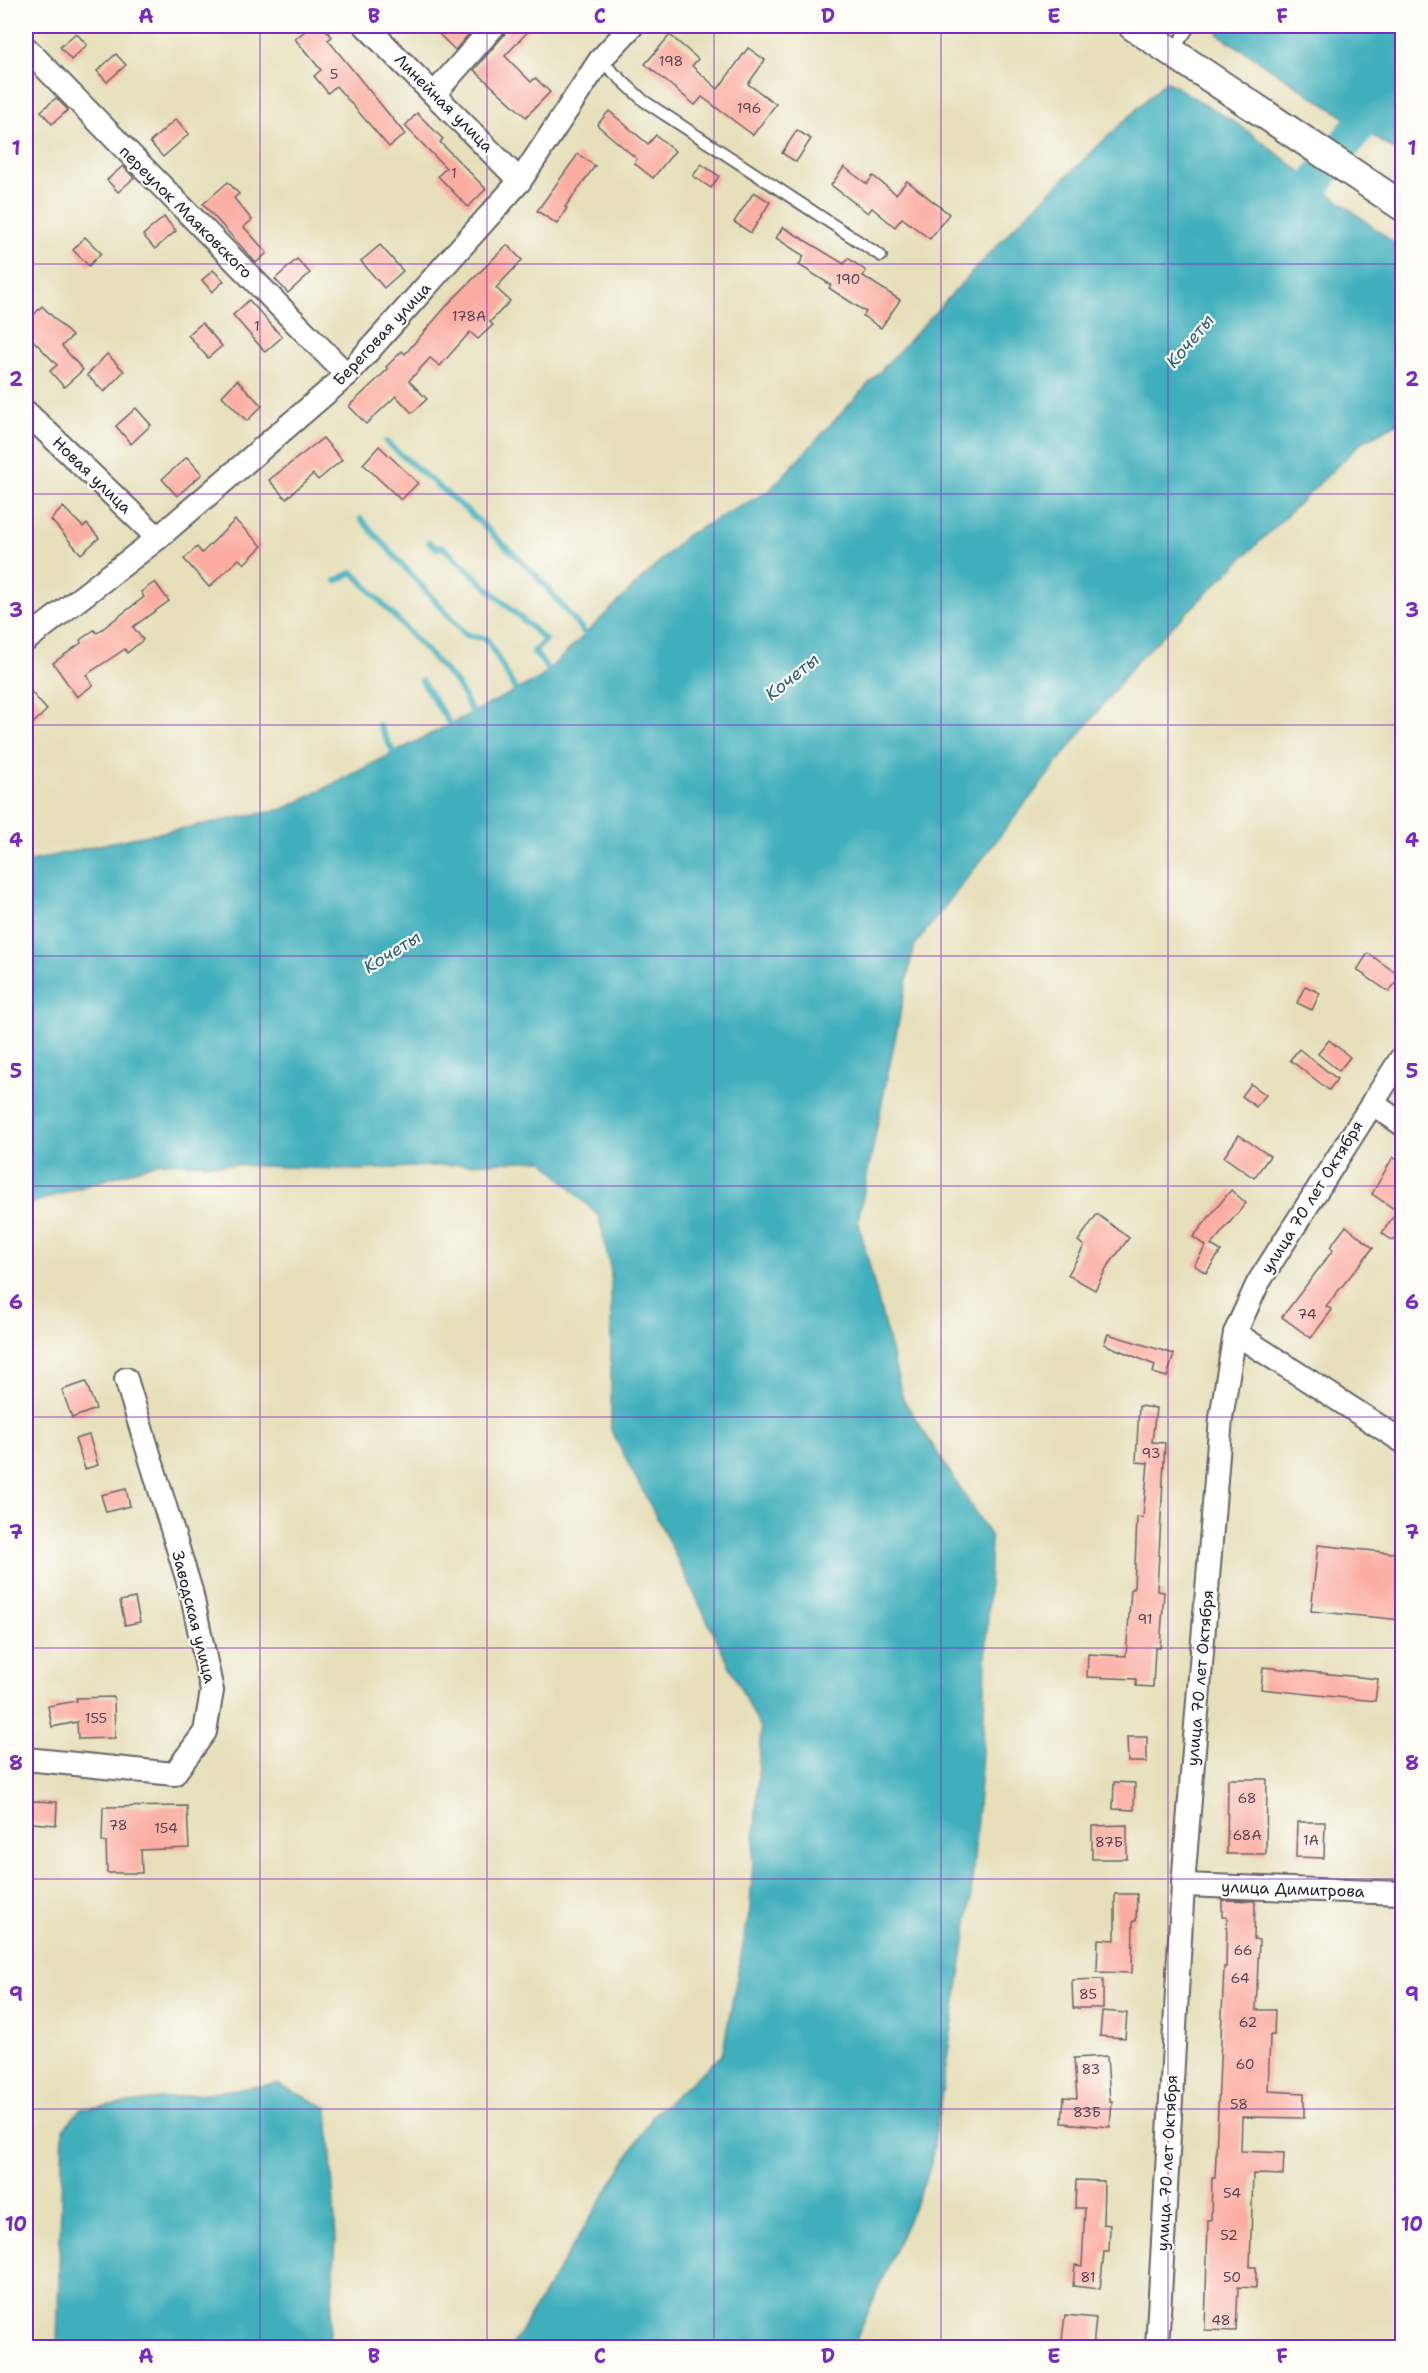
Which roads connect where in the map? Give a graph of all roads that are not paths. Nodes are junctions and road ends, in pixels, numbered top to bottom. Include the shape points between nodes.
1 (366, 26) edge
2 (494, 26) edge
3 (632, 26) edge
4 (1133, 26) edge
5 (1190, 26) edge
6 (26, 48) edge
7 (1172, 51) junction
8 (600, 60) junction
9 (435, 93) junction
10 (520, 181) junction
11 (1402, 206) edge
12 (881, 256) dead end
13 (347, 375) junction
14 (26, 412) edge
15 (158, 538) junction
16 (26, 640) edge
17 (1402, 1057) edge
18 (1371, 1103) junction
19 (1402, 1124) edge
20 (1235, 1333) junction
21 (126, 1378) dead end
22 (1402, 1441) edge
23 (26, 1760) edge
24 (1183, 1885) junction
25 (1402, 1893) edge
26 (1157, 2348) edge

1 - 9 street, Линейная улица
2 - 9 street
3 - 8 street, Береговая улица
4 - 7 street
5 - 7 lane
6 - 13 street, переулок Маяковского
7 - 11 street
8 - 10 street, Береговая улица
8 - 12 lane via 644,101
9 - 10 street, Линейная улица
10 - 13 street, Береговая улица
13 - 15 street, Береговая улица
14 - 15 street, Новая улица
15 - 16 street, Береговая улица
17 - 18 street, улица 70 лет Октября
18 - 19 street
18 - 20 street, улица 70 лет Октября via 1258,1283
20 - 22 street
20 - 24 street, улица 70 лет Октября via 1221,1418
21 - 23 street, Заводская улица via 190,1591 212,1691 205,1732 174,1774
24 - 25 street, улица Димитрова
24 - 26 street, улица 70 лет Октября

